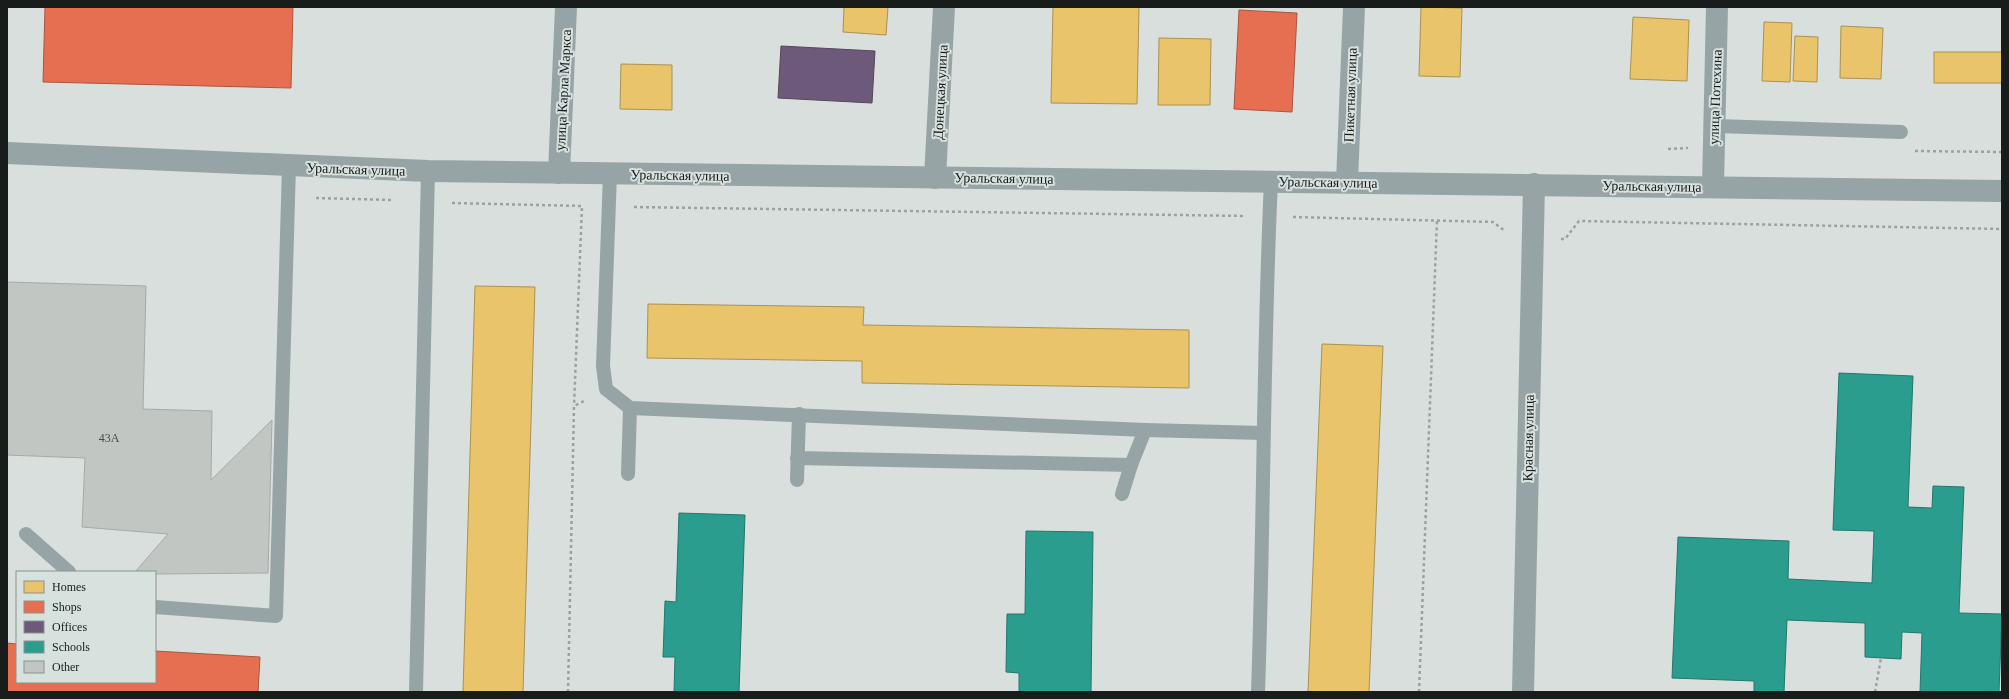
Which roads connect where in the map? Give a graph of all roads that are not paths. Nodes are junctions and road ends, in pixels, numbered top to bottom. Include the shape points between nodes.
1 (566, 7) edge
2 (944, 7) edge
3 (1354, 7) edge
4 (1717, 7) edge
5 (1715, 126) junction
6 (1901, 132) dead end
7 (7, 153) edge
8 (289, 166) junction
9 (428, 171) junction
10 (559, 173) junction
11 (610, 174) junction
12 (935, 178) junction
13 (1272, 181) junction
14 (1347, 182) junction
15 (1534, 184) junction
16 (1714, 186) junction
17 (2002, 191) edge
18 (630, 408) junction
19 (799, 414) junction
20 (1145, 430) junction
21 (1263, 433) junction
22 (797, 458) junction
23 (1131, 465) junction
24 (628, 474) dead end
25 (796, 480) dead end
26 (1122, 494) dead end
27 (26, 534) dead end
28 (68, 571) edge
29 (156, 607) edge
30 (416, 692) edge
31 (1258, 692) edge
32 (1523, 692) edge

1 - 10 street, улица Карла Маркса
2 - 12 street, Донецкая улица
3 - 14 street, Пикетная улица
4 - 5 street, улица Потехина
5 - 6 lane
5 - 16 street, улица Потехина
7 - 8 street, Уральская улица
8 - 9 street, Уральская улица
8 - 29 lane via 276,616
9 - 10 street, Уральская улица
9 - 30 lane
10 - 11 street, Уральская улица
11 - 12 street, Уральская улица
11 - 18 lane via 604,366 606,389
12 - 13 street, Уральская улица
13 - 14 street, Уральская улица
13 - 21 lane
14 - 15 street, Уральская улица
15 - 16 street, Уральская улица
15 - 32 street, Красная улица
16 - 17 street, Уральская улица
18 - 19 lane
18 - 24 lane
19 - 20 lane
19 - 22 lane
20 - 21 lane
20 - 23 lane
21 - 31 lane via 1262,601
22 - 23 lane
22 - 25 lane
23 - 26 lane
27 - 28 lane

